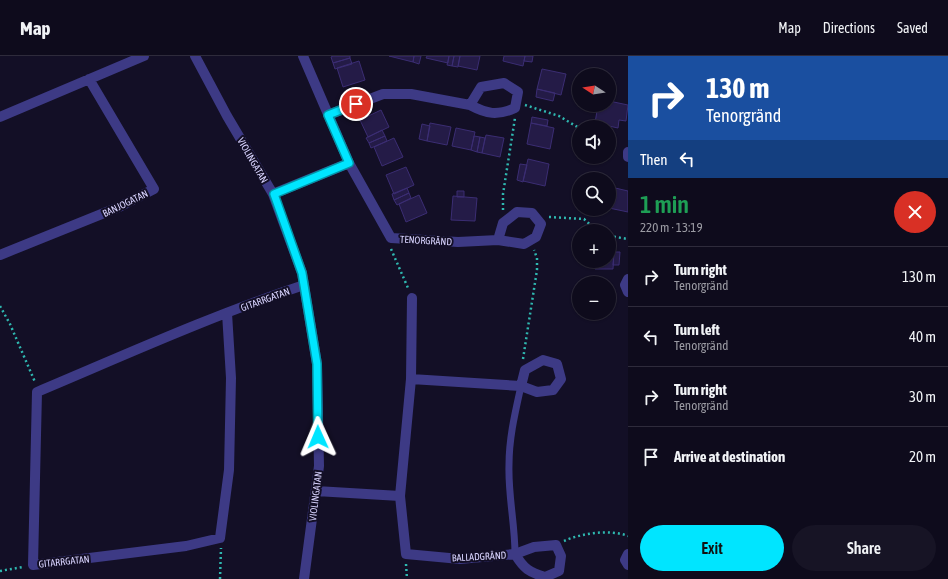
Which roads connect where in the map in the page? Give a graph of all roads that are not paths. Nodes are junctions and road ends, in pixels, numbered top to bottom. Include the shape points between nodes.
1 (144, 56) edge
2 (195, 56) edge
3 (303, 56) edge
4 (89, 79) junction
5 (470, 106) junction
6 (328, 115) junction
7 (0, 116) edge
8 (628, 152) edge
9 (628, 156) edge
10 (349, 163) junction
11 (274, 194) junction
12 (498, 240) junction
13 (0, 255) edge
14 (628, 279) edge
15 (304, 285) junction
16 (628, 292) edge
17 (412, 298) road end
18 (227, 313) junction
19 (410, 379) junction
20 (521, 386) junction
21 (316, 491) junction
22 (400, 496) junction
23 (515, 554) junction
24 (628, 554) edge
25 (628, 565) edge
26 (304, 579) edge

1 - 4 street
2 - 11 street, VIOLINGATAN via 227,116
3 - 6 street, TENORGRÄND
4 - 7 street
4 - 13 street, BANJOGATAN via 154,189 119,207
5 - 5 street via 481,87 504,83 518,92 515,108 501,114 481,111
5 - 6 street via 411,94 383,94
6 - 10 street, TENORGRÄND
8 - 9 street
10 - 11 street
10 - 12 street, TENORGRÄND via 392,238 458,242
11 - 15 street, VIOLINGATAN
12 - 12 street, TENORGRÄND via 503,223 517,212 532,213 541,224 536,237 524,244
14 - 16 street via 625,284
15 - 18 street, GITARRGATAN
15 - 21 street, VIOLINGATAN via 317,364 319,466
17 - 19 street, BALLADGRÄND
18 - 18 street, GITARRGATAN via 37,392 33,565 186,546 220,538 229,463 231,378
19 - 20 street
19 - 22 street, BALLADGRÄND
20 - 20 street via 525,370 543,360 557,364 561,380 553,390 537,392
20 - 23 lane via 511,430 508,465
21 - 22 street
21 - 26 street, VIOLINGATAN
22 - 23 street, BALLADGRÄND via 406,554 460,559
23 - 23 street, BALLADGRÄND via 522,566 530,572 546,577 559,571 561,556 556,545 534,547
24 - 25 street via 625,560

